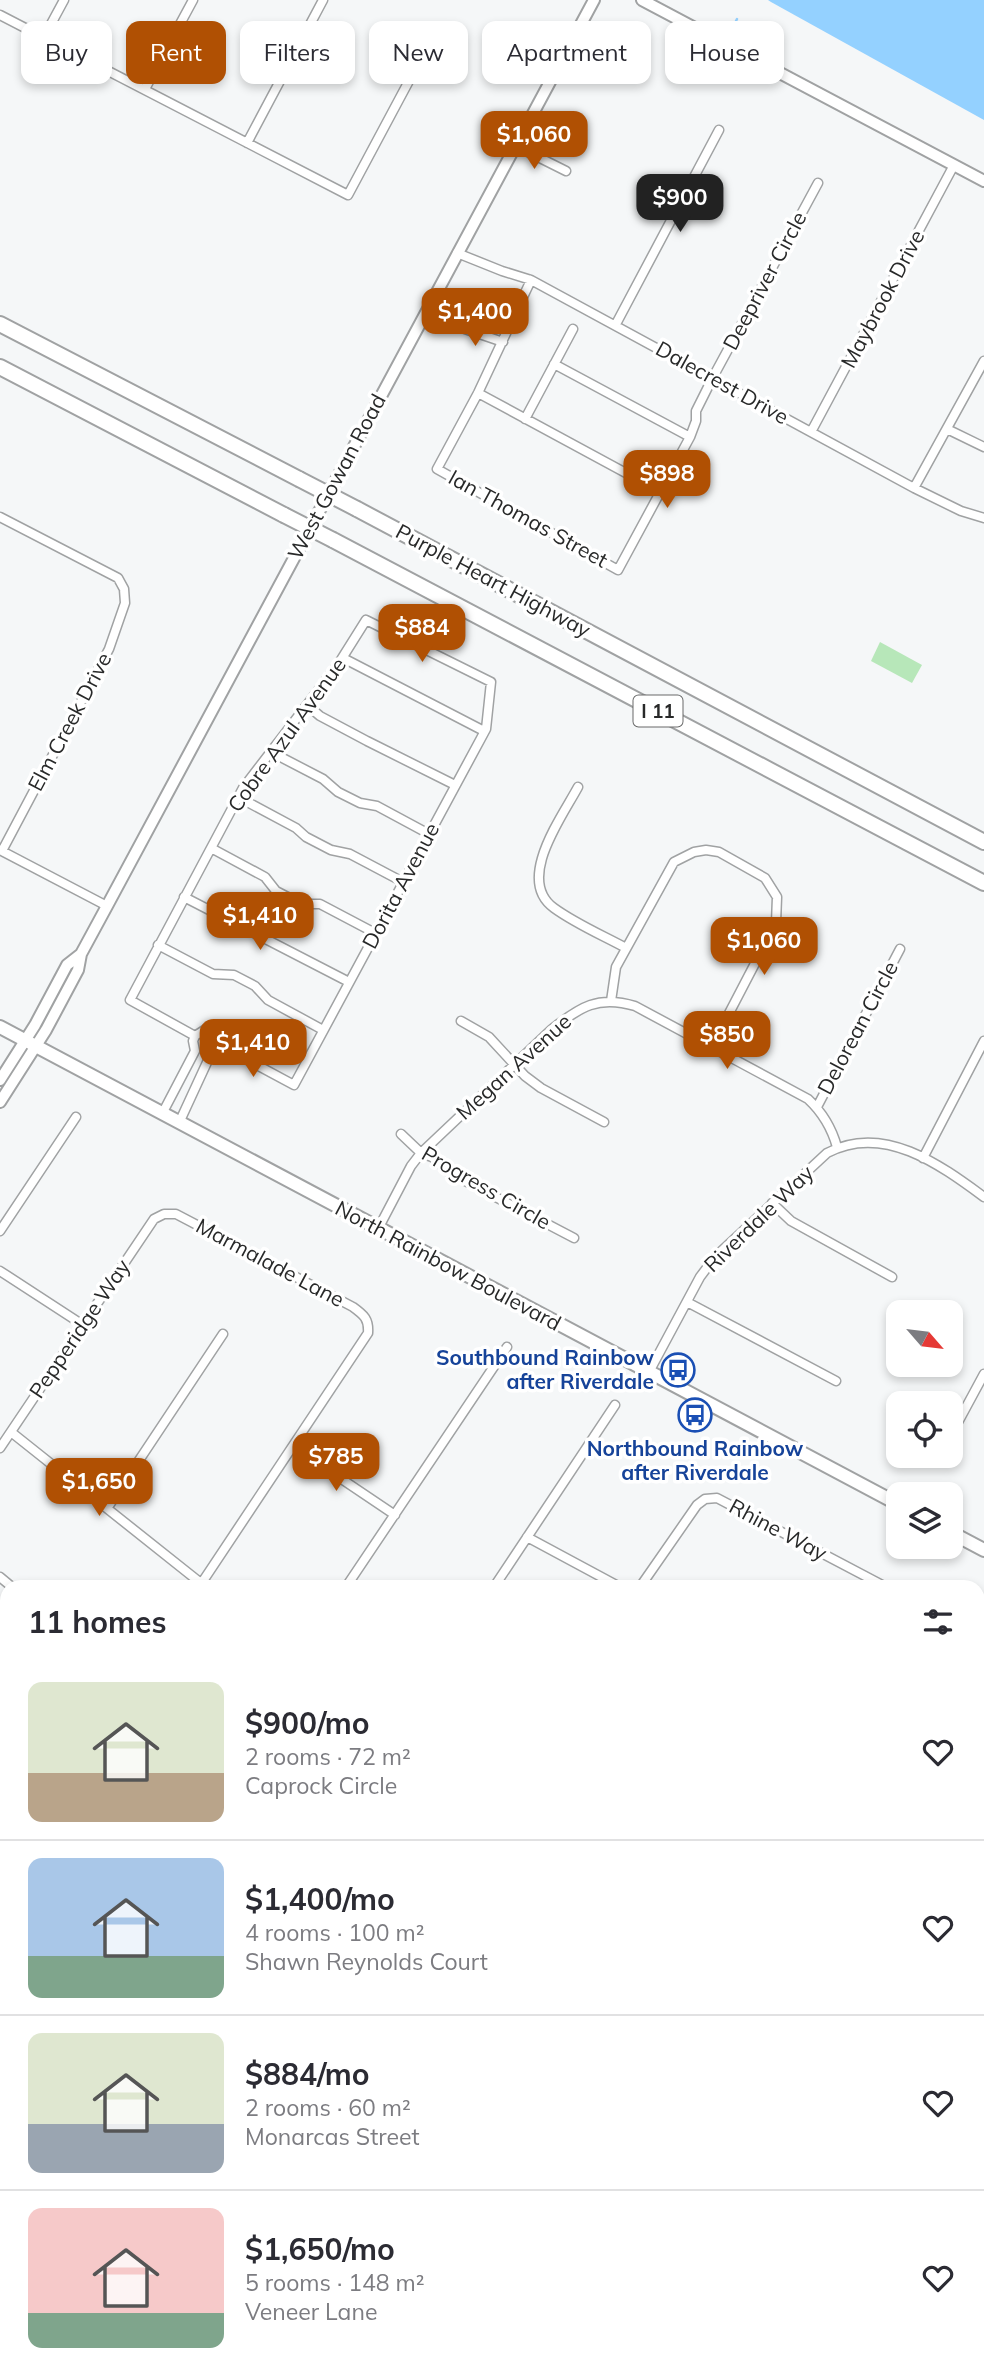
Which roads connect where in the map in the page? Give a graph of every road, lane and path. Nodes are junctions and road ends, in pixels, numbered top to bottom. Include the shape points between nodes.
1 (64, 0) edge
2 (193, 0) edge
3 (323, 0) edge
4 (594, 0) edge
5 (642, 0) edge
6 (0, 15) edge
7 (53, 21) edge
8 (582, 21) edge
9 (21, 26) edge
10 (112, 72) edge
11 (407, 84) edge
12 (547, 84) edge
13 (145, 89) junction
14 (719, 130) dead end
15 (247, 143) junction
16 (514, 145) junction
17 (954, 165) junction
18 (566, 171) dead end
19 (984, 181) edge
20 (818, 183) dead end
21 (457, 253) junction
22 (531, 280) junction
23 (0, 324) edge
24 (616, 324) junction
25 (456, 326) dead end
26 (573, 329) dead end
27 (503, 342) junction
28 (984, 361) edge
29 (554, 364) junction
30 (0, 367) edge
31 (712, 379) junction
32 (478, 393) junction
33 (525, 419) junction
34 (947, 429) junction
35 (811, 432) junction
36 (690, 437) junction
37 (984, 447) edge
38 (914, 488) junction
39 (661, 492) junction
40 (0, 517) edge
41 (984, 518) edge
42 (618, 570) joint
43 (342, 658) junction
44 (491, 682) joint
45 (307, 705) junction
46 (484, 731) junction
47 (271, 752) junction
48 (455, 785) junction
49 (579, 787) dead end
50 (238, 797) junction
51 (429, 834) junction
52 (984, 842) edge
53 (211, 848) junction
54 (1, 850) edge
55 (403, 882) junction
56 (984, 883) edge
57 (184, 897) junction
58 (107, 906) junction
59 (375, 933) junction
60 (158, 945) junction
61 (626, 948) junction
62 (900, 949) dead end
63 (349, 982) junction
64 (611, 1001) junction
65 (461, 1021) dead end
66 (0, 1027) edge
67 (323, 1030) junction
68 (195, 1036) junction
69 (984, 1041) edge
70 (31, 1043) junction
71 (712, 1046) junction
72 (220, 1050) junction
73 (515, 1065) junction
74 (0, 1080) edge
75 (0, 1102) edge
76 (817, 1107) junction
77 (162, 1114) junction
78 (76, 1117) dead end
79 (604, 1122) dead end
80 (178, 1123) junction
81 (401, 1135) dead end
82 (837, 1147) junction
83 (421, 1153) junction
84 (923, 1158) junction
85 (984, 1196) edge
86 (772, 1203) junction
87 (164, 1214) joint
88 (378, 1228) junction
89 (0, 1231) edge
90 (574, 1238) dead end
91 (0, 1271) edge
92 (892, 1277) dead end
93 (687, 1301) junction
94 (83, 1325) junction
95 (223, 1334) dead end
96 (507, 1347) dead end
97 (649, 1372) junction
98 (984, 1374) edge
99 (836, 1381) dead end
100 (615, 1405) dead end
101 (963, 1413) edge
102 (11, 1432) junction
103 (294, 1447) junction
104 (0, 1448) edge
105 (886, 1498) edge
106 (108, 1507) junction
107 (395, 1515) junction
108 (527, 1537) junction
109 (963, 1538) edge
110 (984, 1549) edge
111 (193, 1580) edge
112 (205, 1580) edge
113 (351, 1580) edge
114 (499, 1580) edge
115 (607, 1580) edge
116 (645, 1580) edge
117 (873, 1580) edge

1 - 7 street
2 - 13 street
3 - 15 street
4 - 8 street, West Gowan Road
5 - 17 street
6 - 9 street
10 - 13 street
11 - 15 street via 348,195
12 - 16 street, West Gowan Road
13 - 15 street
14 - 24 street
16 - 18 street
16 - 21 street, West Gowan Road
17 - 19 street
17 - 35 street, Maybrook Drive
20 - 31 street, Deepriver Circle
21 - 22 street, Dalecrest Drive
21 - 58 street, West Gowan Road
22 - 24 street, Dalecrest Drive
22 - 27 street
23 - 52 highway, Purple Heart Highway / I 11, bridge
24 - 31 street, Dalecrest Drive
25 - 27 street
26 - 29 street
27 - 32 street
28 - 34 street
29 - 33 street
29 - 36 street
30 - 56 highway, Purple Heart Highway / I 11, bridge
31 - 35 street, Dalecrest Drive
31 - 36 street, Deepriver Circle via 696,411
32 - 33 street
32 - 42 street, Ian Thomas Street via 437,469
33 - 39 street
34 - 37 street
34 - 38 street
35 - 38 street, Dalecrest Drive
36 - 39 street, Deepriver Circle
38 - 41 street, Dalecrest Drive
39 - 42 street, Deepriver Circle
40 - 54 street, Elm Creek Drive via 118,578 125,603 109,649
43 - 44 street, Cobre Azul Avenue via 366,620
43 - 45 street, Cobre Azul Avenue
43 - 46 street
44 - 46 street, Dorita Avenue
45 - 47 street, Cobre Azul Avenue
45 - 48 street via 355,735
46 - 48 street, Dorita Avenue
47 - 50 street, Cobre Azul Avenue
47 - 51 street via 338,792 377,806
48 - 51 street, Dorita Avenue
49 - 61 street via 538,867 541,891 554,908
50 - 53 street, Cobre Azul Avenue
50 - 55 street via 331,850 350,854
51 - 55 street, Dorita Avenue
53 - 57 street, Cobre Azul Avenue
53 - 59 street via 265,877 276,891 301,904 320,904
54 - 58 street
55 - 59 street, Dorita Avenue
57 - 60 street, Cobre Azul Avenue
57 - 63 street
58 - 70 street, West Gowan Road via 81,954 78,970
59 - 63 street, Dorita Avenue
60 - 67 street via 214,974 234,975
60 - 68 street, Cobre Azul Avenue via 130,1000
61 - 64 street via 616,967
61 - 71 street via 674,862 694,852 719,852 765,878 777,897 776,923
62 - 76 street, Delorean Circle
63 - 67 street, Dorita Avenue
64 - 71 street via 635,1006
64 - 73 street, Megan Avenue via 573,1013
65 - 73 street via 489,1037
66 - 70 main road, North Rainbow Boulevard
67 - 72 street, Dorita Avenue via 294,1084
68 - 72 street via 202,1030 215,1031 221,1040
68 - 77 street via 195,1051
69 - 84 street
70 - 74 street, West Gowan Road
70 - 75 street, West Gowan Road
70 - 77 main road, North Rainbow Boulevard
71 - 76 street
72 - 80 street via 209,1058
73 - 79 street via 541,1088
73 - 83 street, Megan Avenue
76 - 82 street
77 - 80 main road, North Rainbow Boulevard
78 - 89 street
80 - 88 main road, North Rainbow Boulevard
81 - 83 street, Progress Circle
82 - 84 street via 871,1141 897,1145
82 - 86 street, Riverdale Way
83 - 88 street, Megan Avenue
83 - 90 street, Progress Circle
84 - 85 street
86 - 92 street via 791,1221
86 - 93 street, Riverdale Way via 715,1257
87 - 94 street, Pepperidge Way via 154,1219
87 - 103 street, Marmalade Lane via 176,1214 342,1301 369,1323 368,1333
88 - 97 main road, North Rainbow Boulevard
91 - 94 street
93 - 97 street, Riverdale Way
93 - 99 street
94 - 102 street, Pepperidge Way
95 - 106 street
96 - 107 street
97 - 105 main road, North Rainbow Boulevard
98 - 101 street
100 - 108 street
102 - 104 street, Pepperidge Way
102 - 106 street
103 - 107 street
103 - 112 street
106 - 111 street
107 - 113 street
108 - 114 street
108 - 115 street
109 - 110 main road
116 - 117 street, Rhine Way via 697,1505 717,1498

